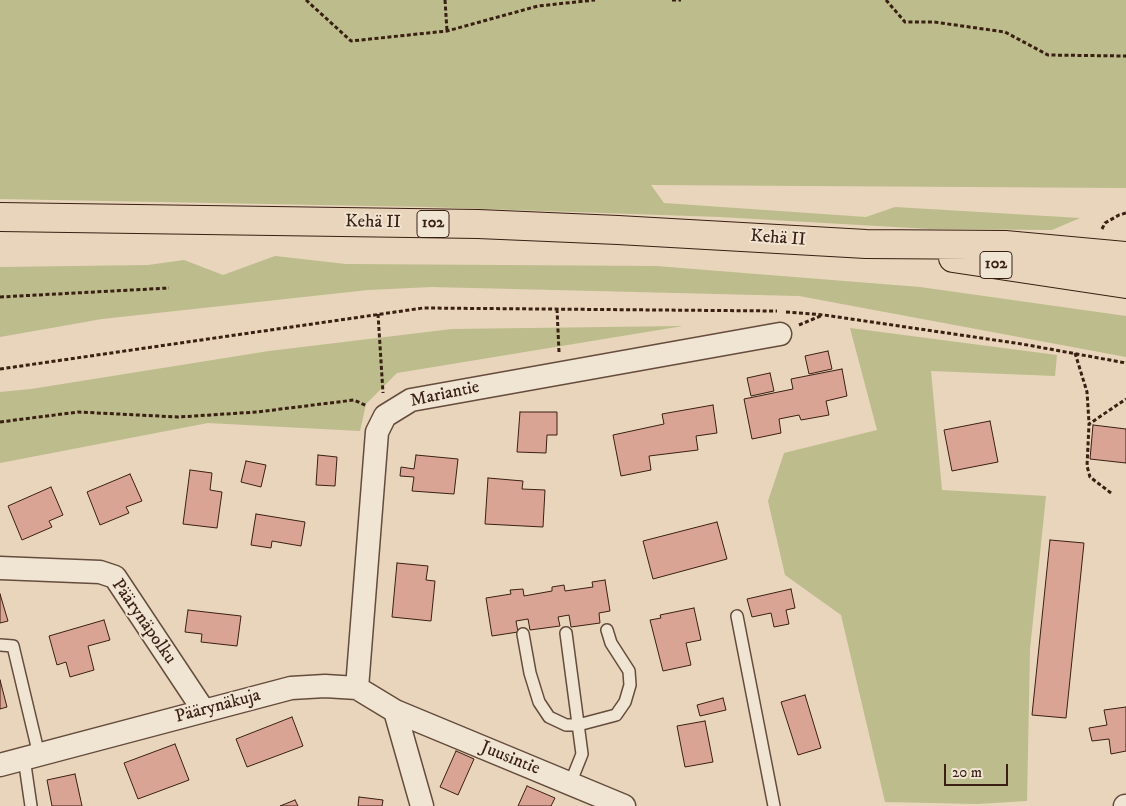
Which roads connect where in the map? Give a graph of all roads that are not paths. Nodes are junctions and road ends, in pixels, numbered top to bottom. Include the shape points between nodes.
1 (0, 217) edge
2 (866, 244) junction
3 (1126, 256) edge
4 (1126, 284) edge
5 (780, 334) road end
6 (0, 568) edge
7 (737, 616) dead end
8 (607, 630) dead end
9 (566, 633) dead end
10 (523, 634) dead end
11 (0, 645) edge
12 (357, 688) junction
13 (204, 710) junction
14 (395, 711) junction
15 (578, 724) junction
16 (32, 756) junction
17 (0, 765) edge
18 (570, 784) junction
19 (31, 806) edge
20 (422, 806) edge
21 (624, 806) edge
22 (774, 806) edge

1 - 2 highway, Kehä II / 102 via 478,224
2 - 3 highway, Kehä II / 102 via 1005,245
2 - 4 highway, Kehä II / 102
5 - 12 street, Mariantie via 411,400 385,416 376,432
6 - 13 street, Päärynäpolku via 100,572 115,577
7 - 22 lane
8 - 15 lane via 611,643 629,671 630,685 625,702 616,715
9 - 15 lane
10 - 15 lane via 539,702 549,717 566,725
11 - 16 lane via 13,646
12 - 13 street, Päärynäkuja via 290,688
12 - 14 street, Päärynäkuja
13 - 16 street, Päärynäkuja
14 - 18 street, Juusintie
14 - 20 street
15 - 18 lane via 582,754
16 - 17 street, Päärynäkuja
16 - 19 lane
18 - 21 street, Juusintie

